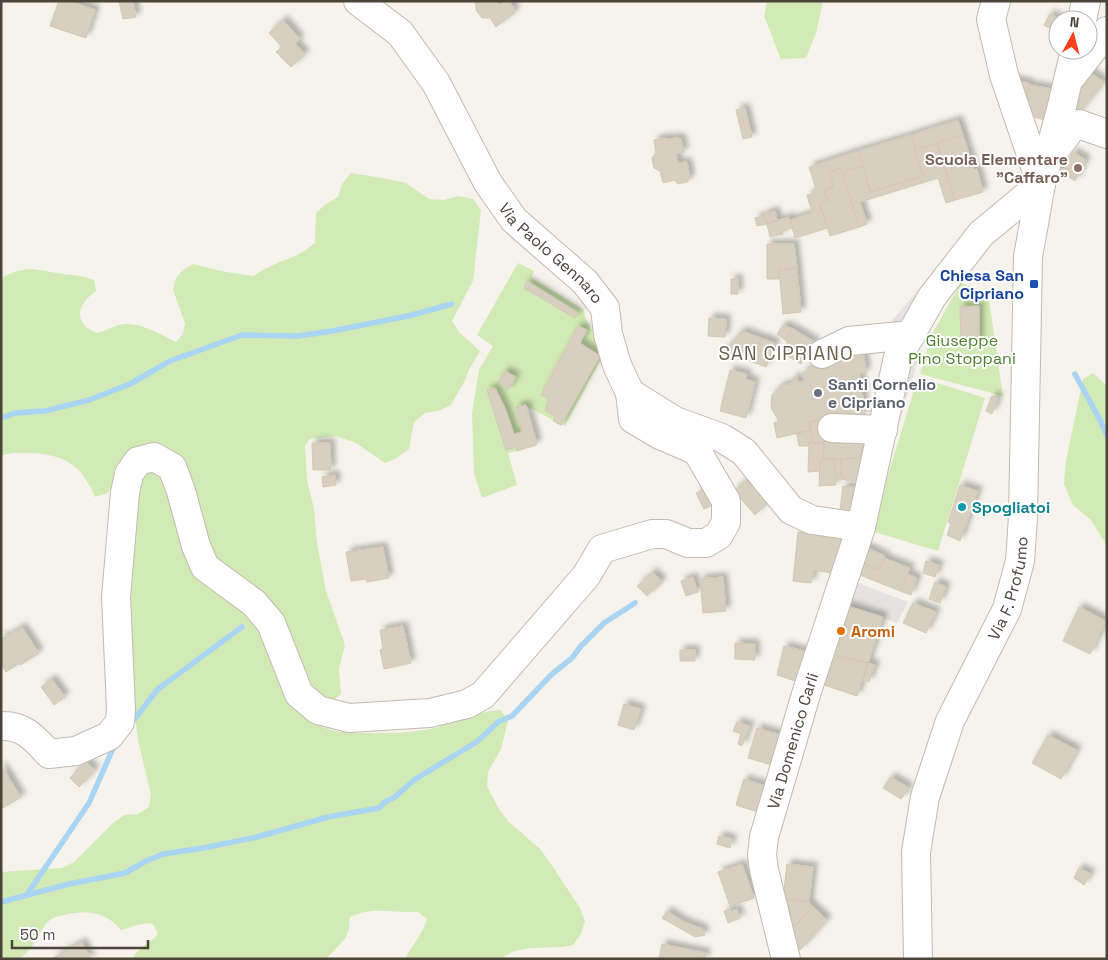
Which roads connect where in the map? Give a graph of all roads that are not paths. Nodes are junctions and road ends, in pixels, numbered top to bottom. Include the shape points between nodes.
1 (358, 1) edge
2 (996, 1) edge
3 (1107, 31) edge
4 (1073, 60) edge
5 (1068, 81) junction
6 (1107, 134) edge
7 (1042, 182) junction
8 (911, 335) junction
9 (822, 354) dead end
10 (630, 393) junction
11 (832, 428) dead end
12 (883, 430) junction
13 (861, 527) junction
14 (1, 726) edge
15 (786, 959) edge
16 (918, 959) edge

1 - 10 street, Via Paolo Gennaro via 400,33 436,84 488,183 514,220 585,282 605,308 600,328
2 - 7 street via 991,19 1004,75
3 - 5 street
4 - 5 street, Via F. Profumo
5 - 7 street, Via F. Profumo
6 - 7 street via 1079,124 1070,130
7 - 8 street, Via Domenico Carli via 981,234 932,297
7 - 16 street, Via F. Profumo via 1028,257 1024,517 1020,561 1007,609 950,721 925,797 916,852
8 - 9 street via 849,341
8 - 12 street, Via Domenico Carli via 898,357
10 - 13 street via 675,421 722,438 744,452 791,510 812,520
10 - 14 street via 633,419 697,452 726,501 726,522 719,535 706,543 688,543 666,534 652,534 602,549 586,576 482,695 467,704 430,713 349,718 318,710 299,694 271,623 254,603 205,567 172,467 154,457 138,461 129,474 124,493 116,597 120,722 109,736 76,751 50,754 31,734 10,725
11 - 12 street
12 - 13 street, Via Domenico Carli
13 - 15 street, Via Domenico Carli via 807,691 764,837 762,855

